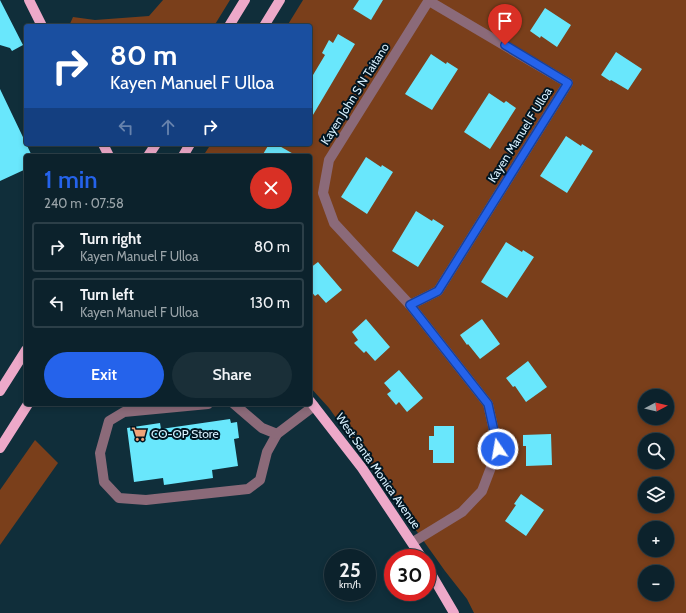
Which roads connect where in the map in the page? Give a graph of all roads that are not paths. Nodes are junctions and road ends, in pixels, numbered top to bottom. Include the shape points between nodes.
1 (29, 0) edge
2 (245, 0) edge
3 (280, 0) edge
4 (429, 0) edge
5 (41, 24) edge
6 (230, 24) edge
7 (265, 24) edge
8 (410, 305) junction
9 (24, 353) edge
10 (0, 391) edge
11 (312, 403) edge
12 (27, 406) edge
13 (187, 406) edge
14 (236, 406) edge
15 (309, 406) edge
16 (277, 434) junction
17 (0, 448) edge
18 (412, 542) junction
19 (416, 549) edge
20 (436, 582) edge
21 (454, 613) edge

1 - 5 main road
2 - 6 main road
3 - 7 main road
4 - 8 street, Kayen John S N Taitano via 329,160 322,193 334,223
4 - 8 street, Kayen Manuel F Ulloa via 568,83 438,291
8 - 18 street, Kayen John S N Taitano via 488,404 498,449 482,491 462,512
9 - 10 main road
11 - 18 main road, West Santa Monica Avenue via 362,468
12 - 17 main road
13 - 16 street via 124,412 109,421 100,453 104,482 119,498 146,500 248,489 260,480 267,452
14 - 16 street via 262,428
15 - 16 street
18 - 19 main road, West Santa Monica Avenue
20 - 21 main road

